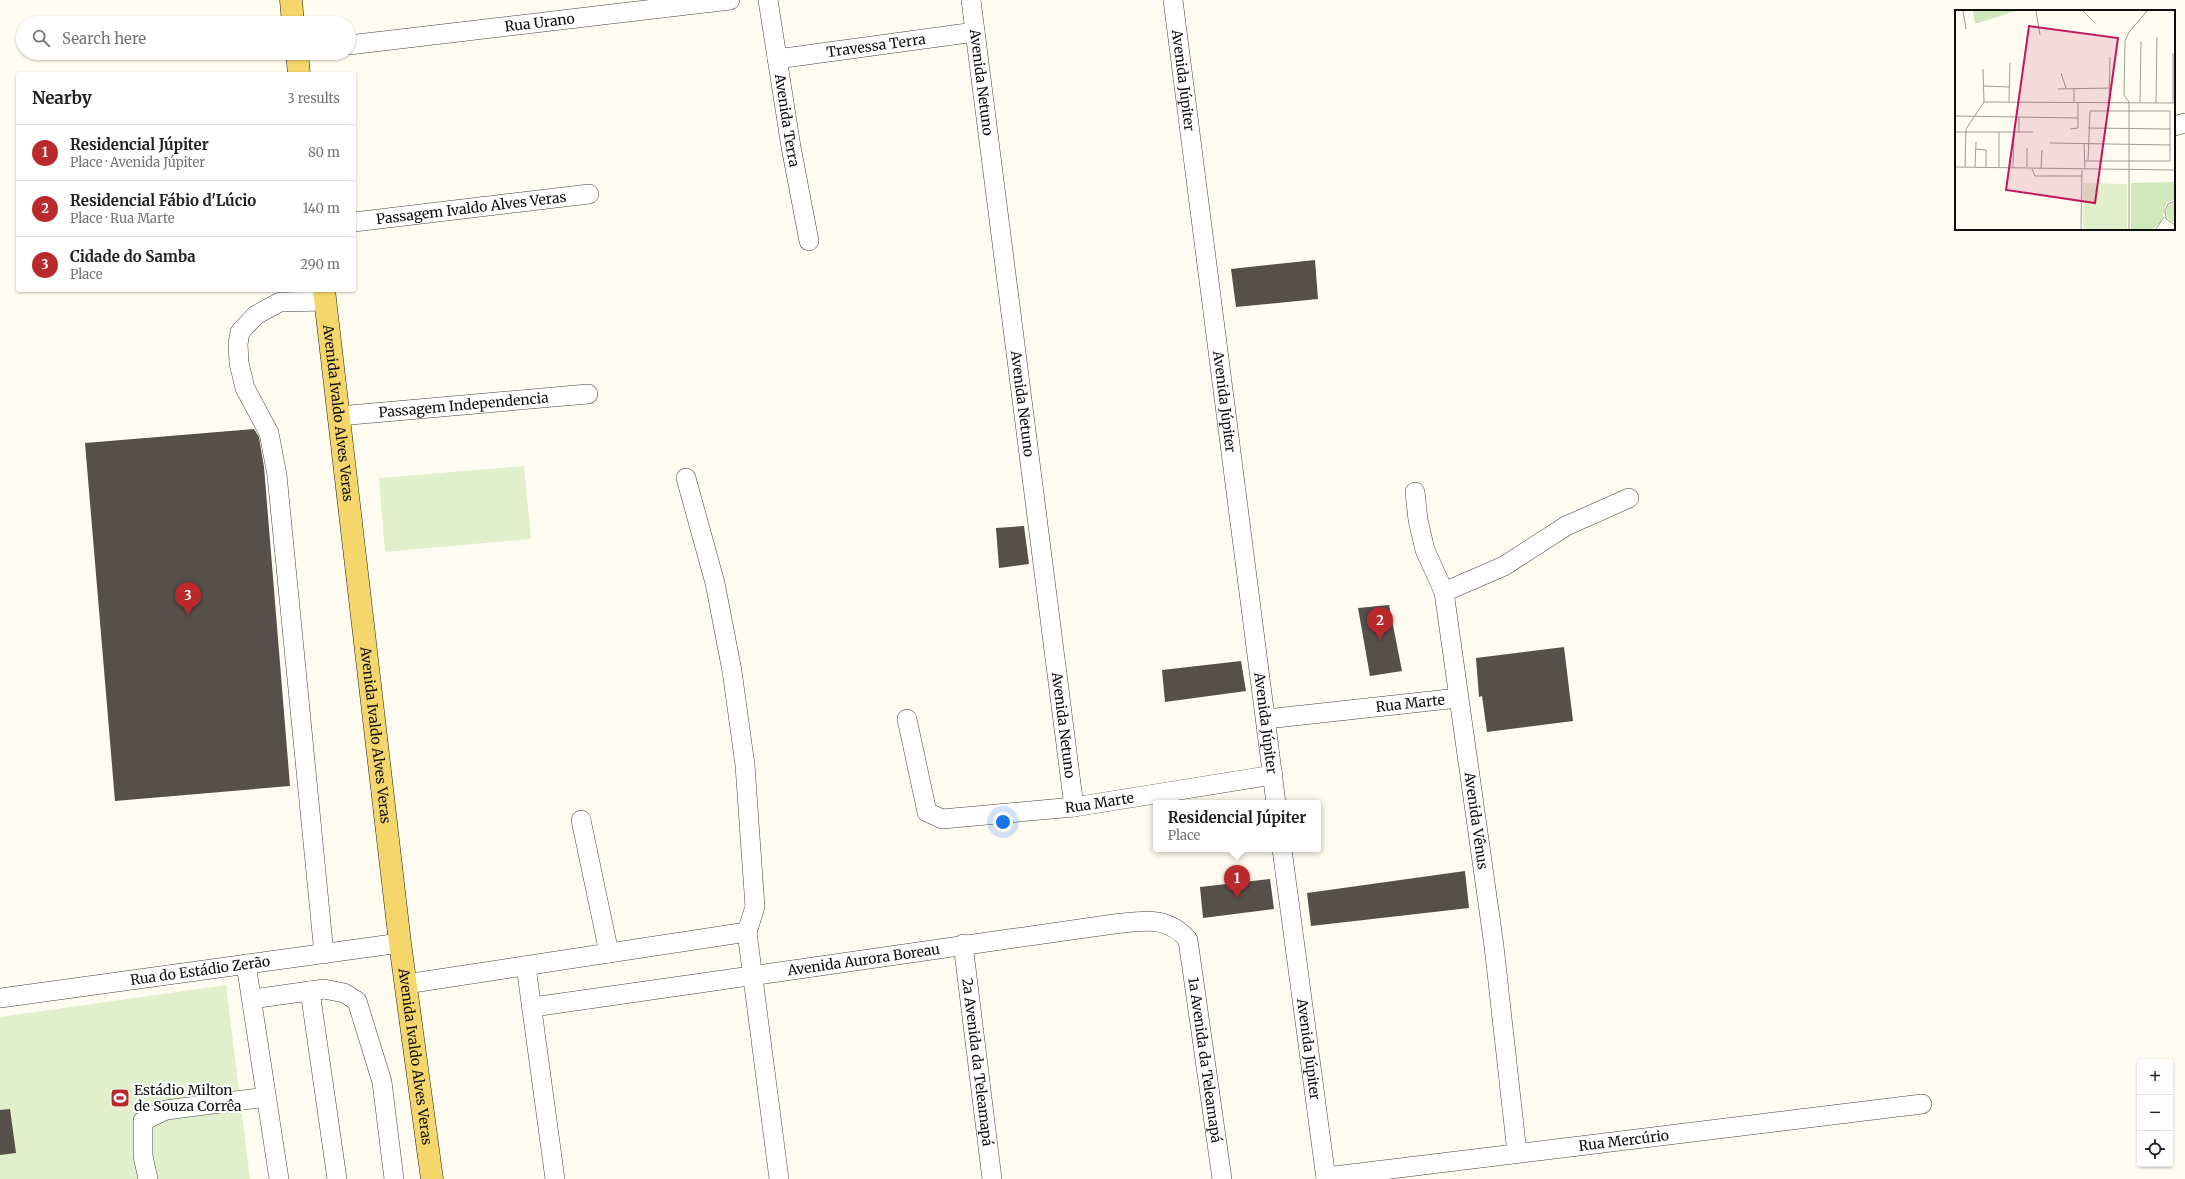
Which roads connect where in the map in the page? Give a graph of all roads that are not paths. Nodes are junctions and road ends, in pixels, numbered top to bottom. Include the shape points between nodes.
1 (291, 0) edge
2 (730, 0) edge
3 (768, 0) edge
4 (971, 0) edge
5 (1173, 0) edge
6 (293, 16) edge
7 (976, 32) junction
8 (356, 44) edge
9 (777, 59) junction
10 (298, 60) edge
11 (299, 72) edge
12 (2185, 123) edge
13 (2175, 126) edge
14 (589, 194) dead end
15 (356, 222) edge
16 (809, 241) dead end
17 (325, 295) edge
18 (588, 394) dead end
19 (339, 416) junction
20 (686, 478) dead end
21 (1416, 492) dead end
22 (1629, 498) dead end
23 (1444, 592) junction
24 (1458, 698) junction
25 (907, 719) dead end
26 (1267, 719) junction
27 (1273, 775) junction
28 (1276, 800) edge
29 (1074, 807) junction
30 (581, 820) dead end
31 (1282, 852) edge
32 (747, 932) junction
33 (1188, 940) joint
34 (400, 943) junction
35 (963, 944) junction
36 (609, 953) junction
37 (324, 954) junction
38 (246, 964) junction
39 (526, 966) junction
40 (752, 975) junction
41 (406, 984) junction
42 (310, 991) junction
43 (0, 998) edge
44 (252, 999) junction
45 (533, 1007) junction
46 (266, 1097) junction
47 (1922, 1104) dead end
48 (1517, 1153) junction
49 (1326, 1178) edge
50 (148, 1179) edge
51 (278, 1179) edge
52 (337, 1179) edge
53 (394, 1179) edge
54 (432, 1179) edge
55 (555, 1179) edge
56 (779, 1179) edge
57 (992, 1179) edge
58 (1222, 1179) edge

1 - 6 main road
2 - 8 street, Rua Urano
3 - 9 street, Avenida Terra
4 - 7 street, Avenida Netuno
5 - 26 street, Avenida Júpiter
7 - 9 street, Travessa Terra
7 - 29 street, Avenida Netuno
9 - 16 street, Avenida Terra
10 - 11 main road
12 - 13 street
14 - 15 street, Passagem Ivaldo Alves Veras
17 - 19 main road, Avenida Ivaldo Alves Veras
17 - 37 street via 280,302 268,308 256,315 240,332 238,344 239,363 246,388 269,434 277,475
18 - 19 street, Passagem Independencia
19 - 34 main road, Avenida Ivaldo Alves Veras
20 - 32 street via 715,583 732,671 745,765 755,907
21 - 23 street, Avenida Vênus via 1418,520 1425,550
22 - 23 street via 1566,526 1504,566
23 - 24 street, Avenida Vênus
24 - 26 street, Rua Marte
24 - 48 street, Avenida Vênus via 1494,946
25 - 29 street, Rua Marte via 927,812 933,816 948,819
26 - 27 street, Avenida Júpiter
27 - 28 street, Avenida Júpiter
27 - 29 street, Rua Marte
30 - 36 street
31 - 49 street, Avenida Júpiter
32 - 36 street
32 - 40 street
33 - 35 street, Avenida Aurora Boreau via 1179,929 1162,922 1142,921
33 - 58 street, 1a Avenida da Teleamapá
34 - 37 street, Rua do Estádio Zerão
34 - 41 main road, Avenida Ivaldo Alves Veras
35 - 40 street, Avenida Aurora Boreau
35 - 57 street, 2a Avenida da Teleamapá
36 - 39 street
37 - 38 street, Rua do Estádio Zerão
38 - 43 street, Rua do Estádio Zerão
38 - 44 street
39 - 41 street
39 - 45 street
40 - 45 street, Avenida Aurora Boreau
40 - 56 street
41 - 54 main road, Avenida Ivaldo Alves Veras
42 - 44 street
42 - 52 street
42 - 53 street via 324,989 344,993 356,1001 382,1082
44 - 46 street
45 - 55 street
46 - 50 street via 166,1110 143,1120 143,1156
46 - 51 street
47 - 48 street, Rua Mercúrio
48 - 49 street, Rua Mercúrio

